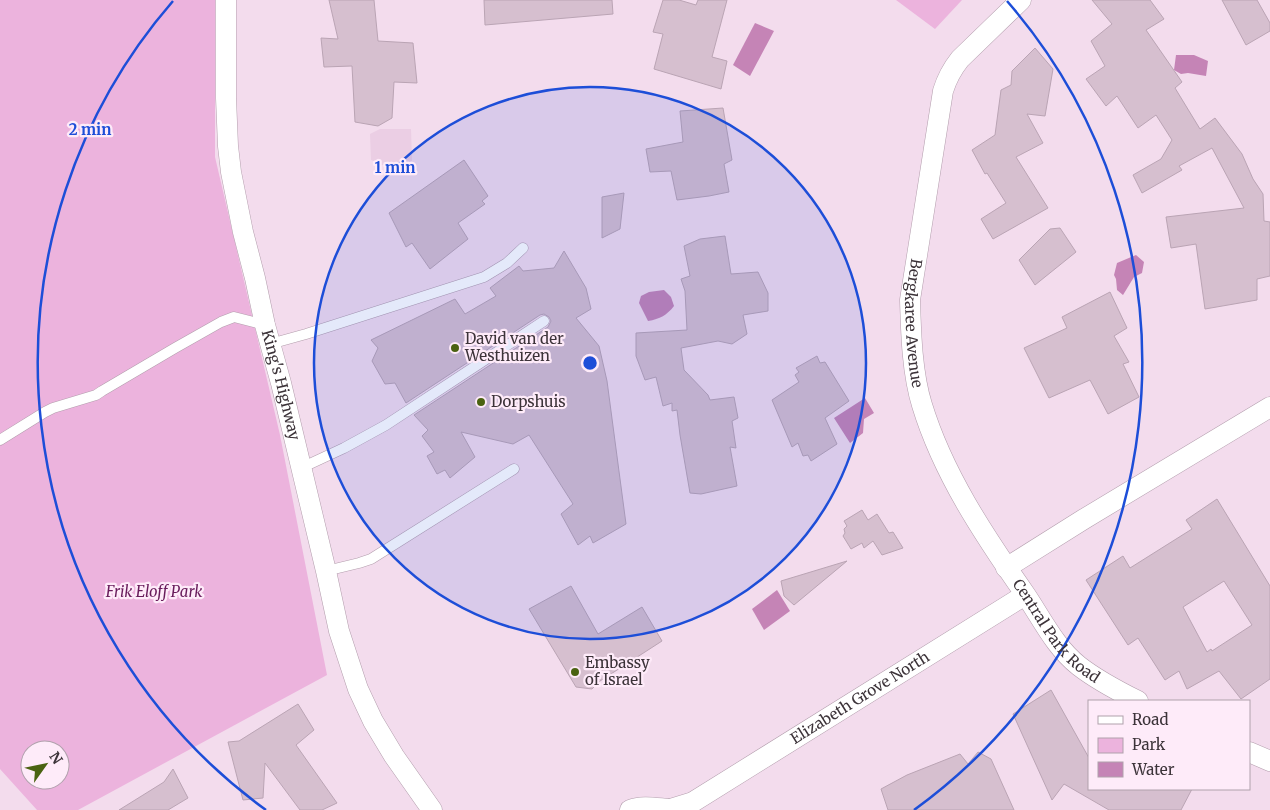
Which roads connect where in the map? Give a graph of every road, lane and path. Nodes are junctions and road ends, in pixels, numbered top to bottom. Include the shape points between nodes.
1 (226, 0) edge
2 (1021, 0) edge
3 (523, 248) dead end
4 (544, 321) dead end
5 (265, 325) junction
6 (270, 344) junction
7 (1270, 407) edge
8 (0, 440) edge
9 (301, 468) junction
10 (514, 469) dead end
11 (1006, 568) junction
12 (326, 571) junction
13 (1025, 595) junction
14 (1136, 700) edge
15 (1250, 752) edge
16 (394, 756) junction
17 (1270, 761) edge
18 (689, 806) edge
19 (417, 810) edge
20 (432, 810) edge
21 (630, 810) edge
22 (668, 810) edge

1 - 5 street, King's Highway via 226,98 231,172
2 - 11 street, Bergkaree Avenue via 960,59 946,80 910,300 921,404 949,474
3 - 6 lane via 484,277
4 - 9 lane via 386,425
5 - 6 street, King's Highway
5 - 8 lane via 234,317 221,322 96,395 53,408
6 - 9 street, King's Highway
7 - 11 street
9 - 12 street, King's Highway
10 - 12 lane via 371,559
11 - 13 street, Central Park Road
12 - 16 street, King's Highway via 339,631 358,688 373,722
13 - 14 street, Central Park Road via 1054,640 1079,666 1114,690
13 - 18 street, Elizabeth Grove North
15 - 17 street
16 - 19 street, King's Highway
16 - 20 street, King's Highway
18 - 22 street, Elizabeth Grove North
21 - 22 street, Elizabeth Grove North via 652,807

